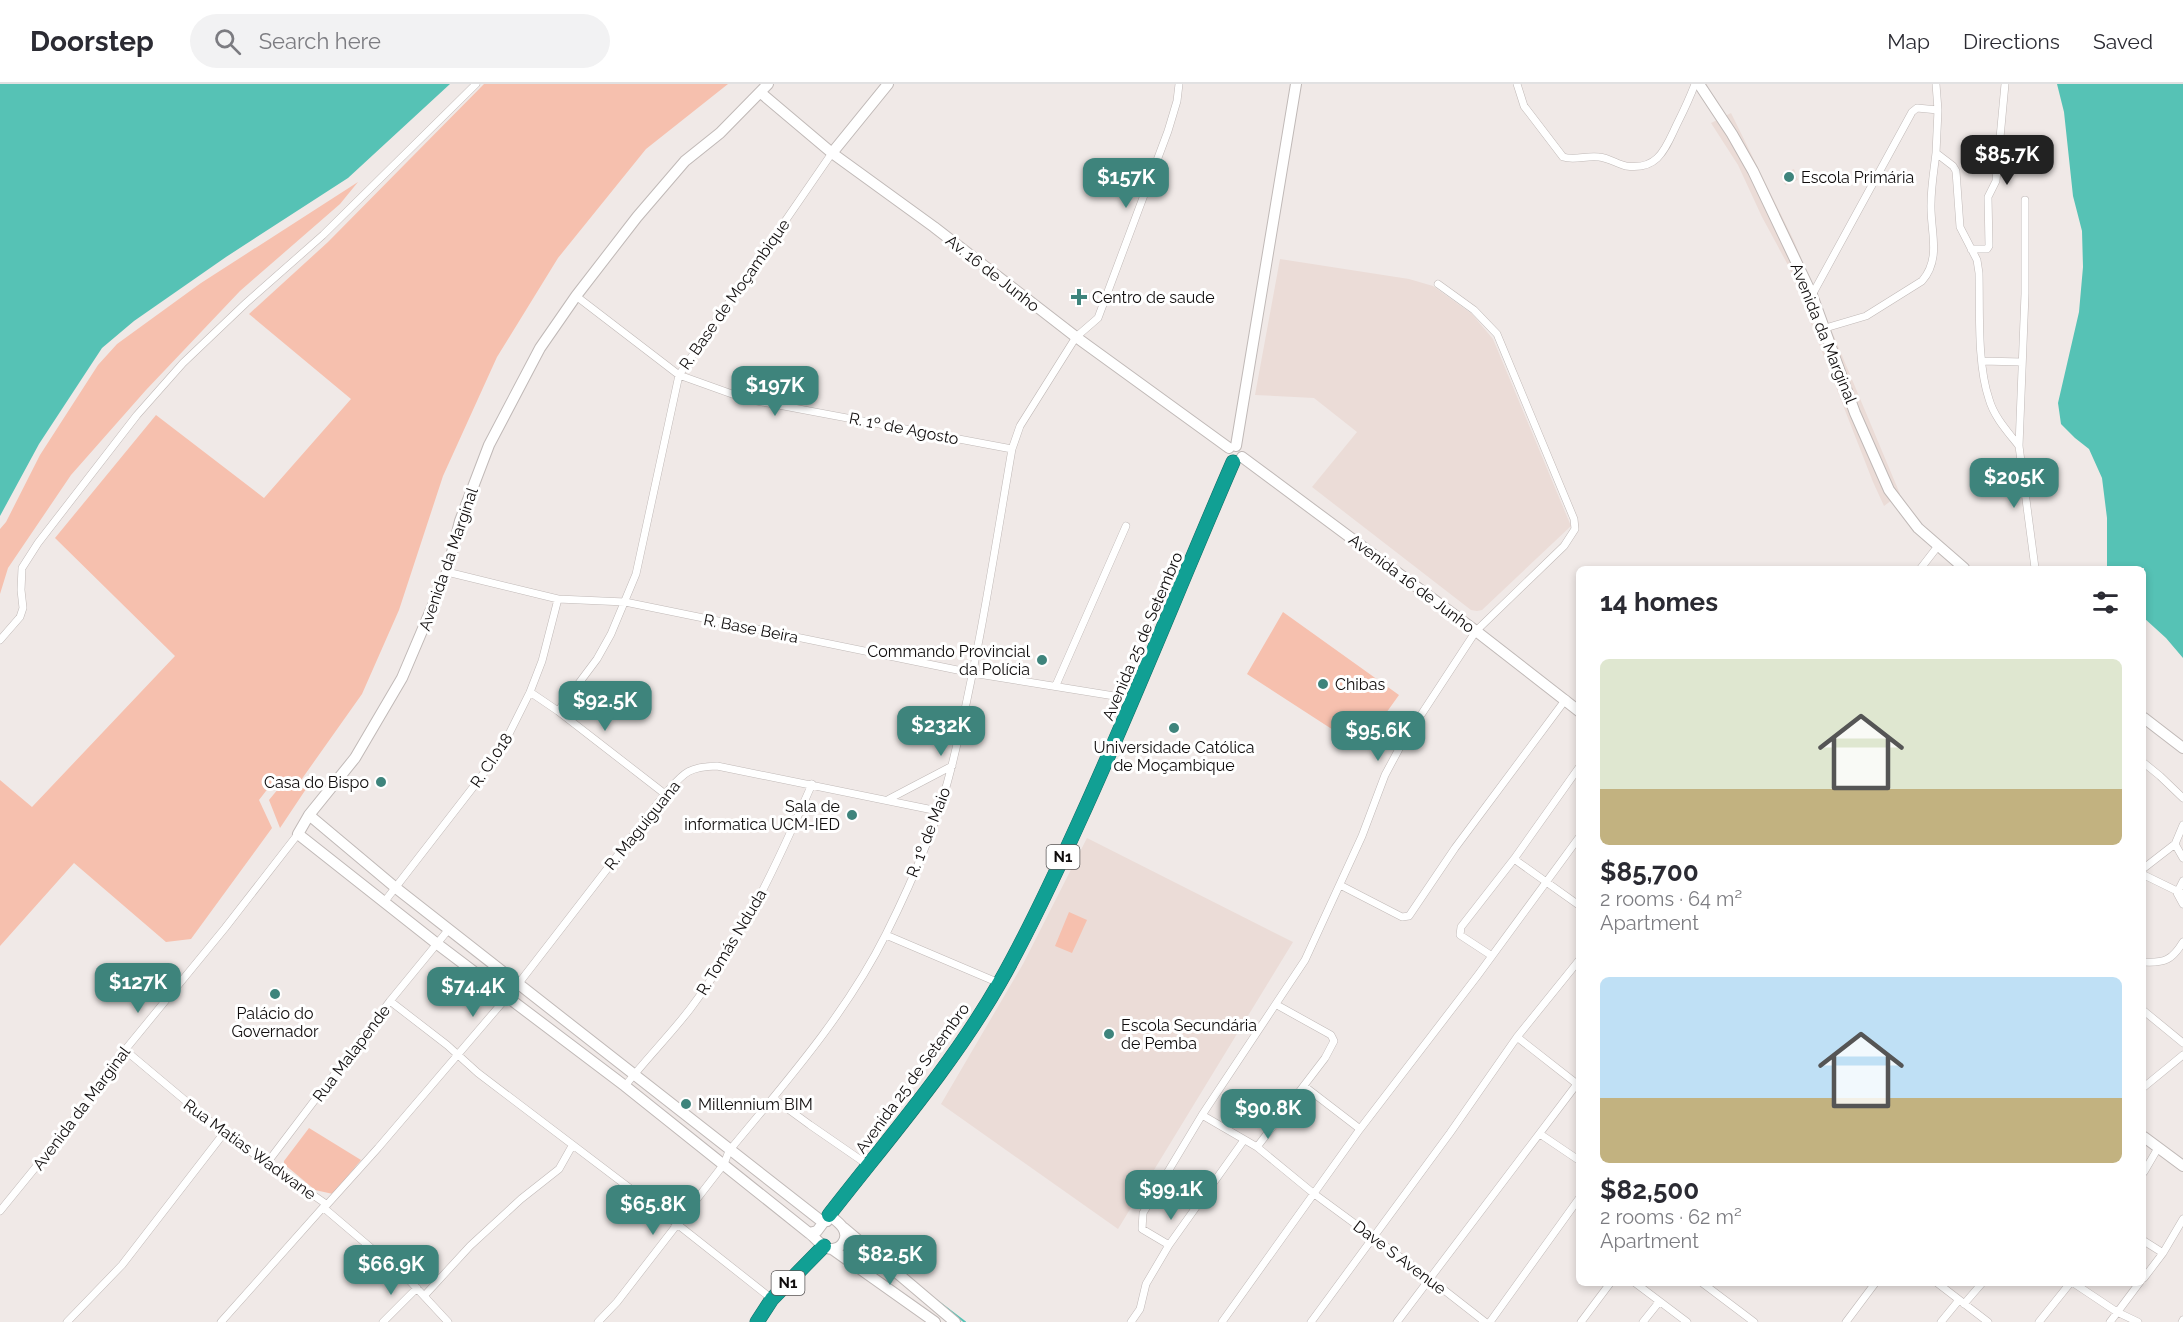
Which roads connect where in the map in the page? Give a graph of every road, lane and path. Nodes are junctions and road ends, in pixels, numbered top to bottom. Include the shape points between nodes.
1 (476, 84) edge
2 (768, 84) edge
3 (888, 84) edge
4 (1179, 84) edge
5 (1296, 84) edge
6 (1517, 84) edge
7 (1697, 84) edge
8 (1936, 84) edge
9 (2005, 84) edge
10 (761, 93) junction
11 (1938, 110) junction
12 (832, 153) junction
13 (1936, 153) junction
14 (2025, 200) dead end
15 (1971, 249) junction
16 (1438, 284) dead end
17 (576, 296) junction
18 (1812, 296) junction
19 (1822, 329) junction
20 (1076, 337) junction
21 (1982, 361) junction
22 (2022, 362) junction
23 (679, 375) junction
24 (2019, 446) junction
25 (1012, 449) junction
26 (1235, 453) junction
27 (1126, 526) dead end
28 (1938, 546) junction
29 (1923, 566) edge
30 (1962, 566) edge
31 (2035, 566) edge
32 (447, 572) junction
33 (558, 599) junction
34 (625, 603) junction
35 (1476, 631) junction
36 (0, 640) edge
37 (972, 673) junction
38 (1056, 685) junction
39 (530, 692) junction
40 (1133, 699) junction
41 (1566, 699) junction
42 (1576, 708) edge
43 (558, 711) junction
44 (2146, 720) edge
45 (2183, 748) edge
46 (2146, 765) edge
47 (952, 766) junction
48 (1576, 772) edge
49 (812, 784) junction
50 (665, 794) junction
51 (2183, 798) edge
52 (889, 799) junction
53 (938, 811) junction
54 (309, 815) junction
55 (2183, 825) edge
56 (298, 834) junction
57 (1576, 841) edge
58 (2175, 844) junction
59 (2183, 858) edge
60 (1514, 859) junction
61 (2146, 866) edge
62 (2146, 875) edge
63 (2183, 881) edge
64 (1546, 882) junction
65 (1340, 885) junction
66 (396, 888) junction
67 (2180, 893) edge
68 (385, 901) junction
69 (1576, 903) edge
70 (2183, 904) edge
71 (449, 929) junction
72 (886, 934) junction
73 (2183, 942) edge
74 (436, 943) junction
75 (1492, 956) junction
76 (2146, 962) edge
77 (1576, 964) edge
78 (519, 983) junction
79 (999, 983) junction
80 (507, 996) junction
81 (390, 1001) junction
82 (1277, 1005) junction
83 (2146, 1013) edge
84 (1517, 1037) junction
85 (2183, 1043) edge
86 (125, 1050) junction
87 (458, 1055) junction
88 (2183, 1055) edge
89 (634, 1075) junction
90 (1576, 1081) edge
91 (1576, 1085) edge
92 (2146, 1085) edge
93 (626, 1086) junction
94 (1304, 1086) junction
95 (773, 1098) junction
96 (1202, 1115) junction
97 (1360, 1129) junction
98 (224, 1133) junction
99 (1540, 1134) junction
100 (2146, 1139) edge
101 (1245, 1140) junction
102 (572, 1146) junction
103 (1257, 1148) junction
104 (2158, 1148) junction
105 (729, 1151) junction
106 (1576, 1158) edge
107 (267, 1163) junction
108 (724, 1164) junction
109 (868, 1165) junction
110 (2183, 1166) edge
111 (2146, 1169) edge
112 (1313, 1193) junction
113 (1576, 1203) edge
114 (325, 1206) junction
115 (0, 1211) edge
116 (824, 1218) junction
117 (2183, 1219) edge
118 (677, 1224) junction
119 (844, 1228) junction
120 (809, 1233) junction
121 (1374, 1238) junction
122 (2146, 1241) edge
123 (1169, 1245) junction
124 (828, 1248) junction
125 (2163, 1252) junction
126 (2146, 1275) edge
127 (1430, 1278) junction
128 (1608, 1286) edge
129 (1639, 1286) edge
130 (1706, 1286) edge
131 (1872, 1286) edge
132 (1941, 1286) edge
133 (1979, 1286) edge
134 (2069, 1286) edge
135 (2078, 1286) edge
136 (2137, 1286) edge
137 (417, 1288) junction
138 (425, 1295) junction
139 (772, 1299) junction
140 (1659, 1302) junction
141 (1962, 1302) junction
142 (938, 1309) junction
143 (2117, 1312) junction
144 (933, 1320) edge
145 (1684, 1321) edge
146 (67, 1322) edge
147 (221, 1322) edge
148 (382, 1322) edge
149 (448, 1322) edge
150 (598, 1322) edge
151 (756, 1322) edge
152 (955, 1322) edge
153 (1131, 1322) edge
154 (1222, 1322) edge
155 (1311, 1322) edge
156 (1397, 1322) edge
157 (1485, 1322) edge
158 (1490, 1322) edge
159 (1581, 1322) edge
160 (1643, 1322) edge
161 (1754, 1322) edge
162 (1846, 1322) edge
163 (1941, 1322) edge
164 (1988, 1322) edge
165 (2039, 1322) edge
166 (2110, 1322) edge
167 (2138, 1322) edge

1 - 36 street via 323,235 199,348 137,415 22,568 23,608
2 - 10 street, Avenida da Marginal
3 - 12 street, R. Base de Moçambique
4 - 20 street, R. 1º de Maio via 1168,131 1098,318
5 - 26 street, Avenida 25 de Setembro / N1
6 - 7 street via 1524,106 1563,157 1598,157 1637,166 1664,153
7 - 18 street, Avenida da Marginal via 1753,171
8 - 11 street
9 - 15 street via 1996,181 1988,197 1989,246
10 - 12 street, Av. 16 de Junho
10 - 17 street, Avenida da Marginal via 685,161
11 - 13 street
11 - 18 street via 1917,108 1912,112
12 - 20 street, Av. 16 de Junho
12 - 23 street, R. Base de Moçambique
13 - 15 street via 1956,171 1960,227
13 - 19 street via 1930,208 1934,247 1929,273 1866,316
14 - 22 street
15 - 21 street via 1979,273
16 - 35 street via 1474,310 1497,334 1575,524 1564,546
17 - 23 street, R. 1º de Agosto
17 - 32 street, Avenida da Marginal via 540,348 489,445 460,521
18 - 19 street, Avenida da Marginal
19 - 28 street, Avenida da Marginal via 1889,490 1918,528
20 - 25 street, R. 1º de Maio via 1020,426
20 - 26 street, Av. 16 de Junho
21 - 22 street
21 - 24 street via 1989,399
22 - 24 street
23 - 25 street, R. 1º de Agosto via 746,399
23 - 34 street, R. Base de Moçambique via 636,574
24 - 31 street
25 - 37 street, R. 1º de Maio
26 - 35 street, Avenida 16 de Junho
26 - 40 highway, Avenida 25 de Setembro / N1
27 - 38 street
28 - 29 street
28 - 30 street, Avenida da Marginal
32 - 33 street, R. Base Beira
32 - 54 street, Avenida da Marginal via 402,678 355,758
33 - 34 street, R. Base Beira
33 - 39 street, R. CI.018
34 - 37 street, R. Base Beira
34 - 43 street, R. Base de Moçambique via 597,659
35 - 41 street, Avenida 16 de Junho
35 - 65 street via 1384,775
37 - 38 street, R. Base Beira
37 - 47 street, R. 1º de Maio
38 - 40 street, R. Base Beira
39 - 43 street
39 - 66 street, R. CI.018 via 481,777
40 - 79 highway, Avenida 25 de Setembro / N1 via 1036,914
41 - 42 street, Avenida 16 de Junho
41 - 65 street via 1409,916 1402,917
43 - 50 street
44 - 45 street
46 - 51 street
47 - 52 street
47 - 53 street, R. 1º de Maio
48 - 60 street
49 - 50 street, R. Maguiguana via 717,766 697,767 681,776
49 - 52 street, R. Maguiguana
49 - 89 street, R. Tomás Nduda via 778,864 737,938 690,1008
50 - 78 street, R. Maguiguana
52 - 53 street, R. Maguiguana
53 - 72 street, R. 1º de Maio
54 - 56 street, Avenida da Marginal
54 - 66 street
55 - 58 street
56 - 68 street
56 - 86 street, Avenida da Marginal
57 - 64 street
58 - 59 street
58 - 61 street
60 - 64 street
60 - 75 street via 1459,932
62 - 67 street
63 - 67 street
64 - 69 street
64 - 75 street
65 - 82 street via 1305,960
66 - 68 street, R. CI.018
66 - 71 street
67 - 70 street
68 - 74 street
71 - 74 street, Rua Malapende
71 - 78 street
72 - 79 street
72 - 95 street, R. 1º de Maio via 820,1040
73 - 76 street via 2171,958
74 - 80 street
74 - 81 street, Rua Malapende
75 - 97 street
77 - 84 street
78 - 80 street, R. Maguiguana
78 - 89 street
79 - 109 highway, Avenida 25 de Setembro / N1 via 959,1046
80 - 87 street, R. Maguiguana
80 - 93 street
81 - 87 street
81 - 107 street, Rua Malapende
82 - 94 street via 1334,1039
82 - 96 street
83 - 85 street
84 - 90 street
84 - 121 street
86 - 98 street, Rua Matias Wadwane
86 - 115 street, Avenida da Marginal
87 - 102 street
87 - 114 street, R. Maguiguana
88 - 92 street
89 - 93 street, R. Tomás Nduda
89 - 105 street
91 - 99 street
93 - 108 street
94 - 97 street
94 - 103 street
95 - 105 street, R. 1º de Maio
95 - 109 street
96 - 101 street, Dave S Avenue
96 - 123 street via 1143,1214 1142,1229
97 - 112 street
98 - 107 street, Rua Matias Wadwane
98 - 146 street via 122,1264
99 - 106 street
99 - 127 street
100 - 104 street
101 - 103 street, Dave S Avenue
101 - 123 street
102 - 118 street
102 - 138 street via 559,1169 470,1246
103 - 112 street, Dave S Avenue
104 - 110 street
104 - 111 street
105 - 108 street, R. 1º de Maio
105 - 116 street
107 - 114 street, Rua Matias Wadwane
108 - 118 street
108 - 120 street
109 - 116 highway, Avenida 25 de Setembro / N1
112 - 121 street, Dave S Avenue
112 - 154 street
113 - 158 street
114 - 137 street, Rua Matias Wadwane
114 - 147 street, R. Maguiguana
116 - 119 street
116 - 120 street via 817,1231
117 - 125 street
118 - 139 street
118 - 150 street
119 - 124 street via 841,1246
119 - 142 street
120 - 124 street
121 - 127 street, Dave S Avenue
121 - 155 street
122 - 125 street
123 - 153 street via 1146,1284 1140,1309
124 - 139 highway, N1
124 - 144 street
125 - 126 street
127 - 156 street
127 - 157 street, Dave S Avenue
128 - 159 street
129 - 140 street
130 - 161 street
131 - 162 street
132 - 141 street
133 - 141 street
134 - 165 street
135 - 143 street
136 - 143 street
137 - 138 street, Rua Matias Wadwane
137 - 148 street
138 - 149 street, Rua Matias Wadwane
139 - 151 highway, N1
140 - 145 street
140 - 160 street
141 - 163 street
141 - 164 street
142 - 144 street
142 - 152 street
143 - 166 street
143 - 167 street

